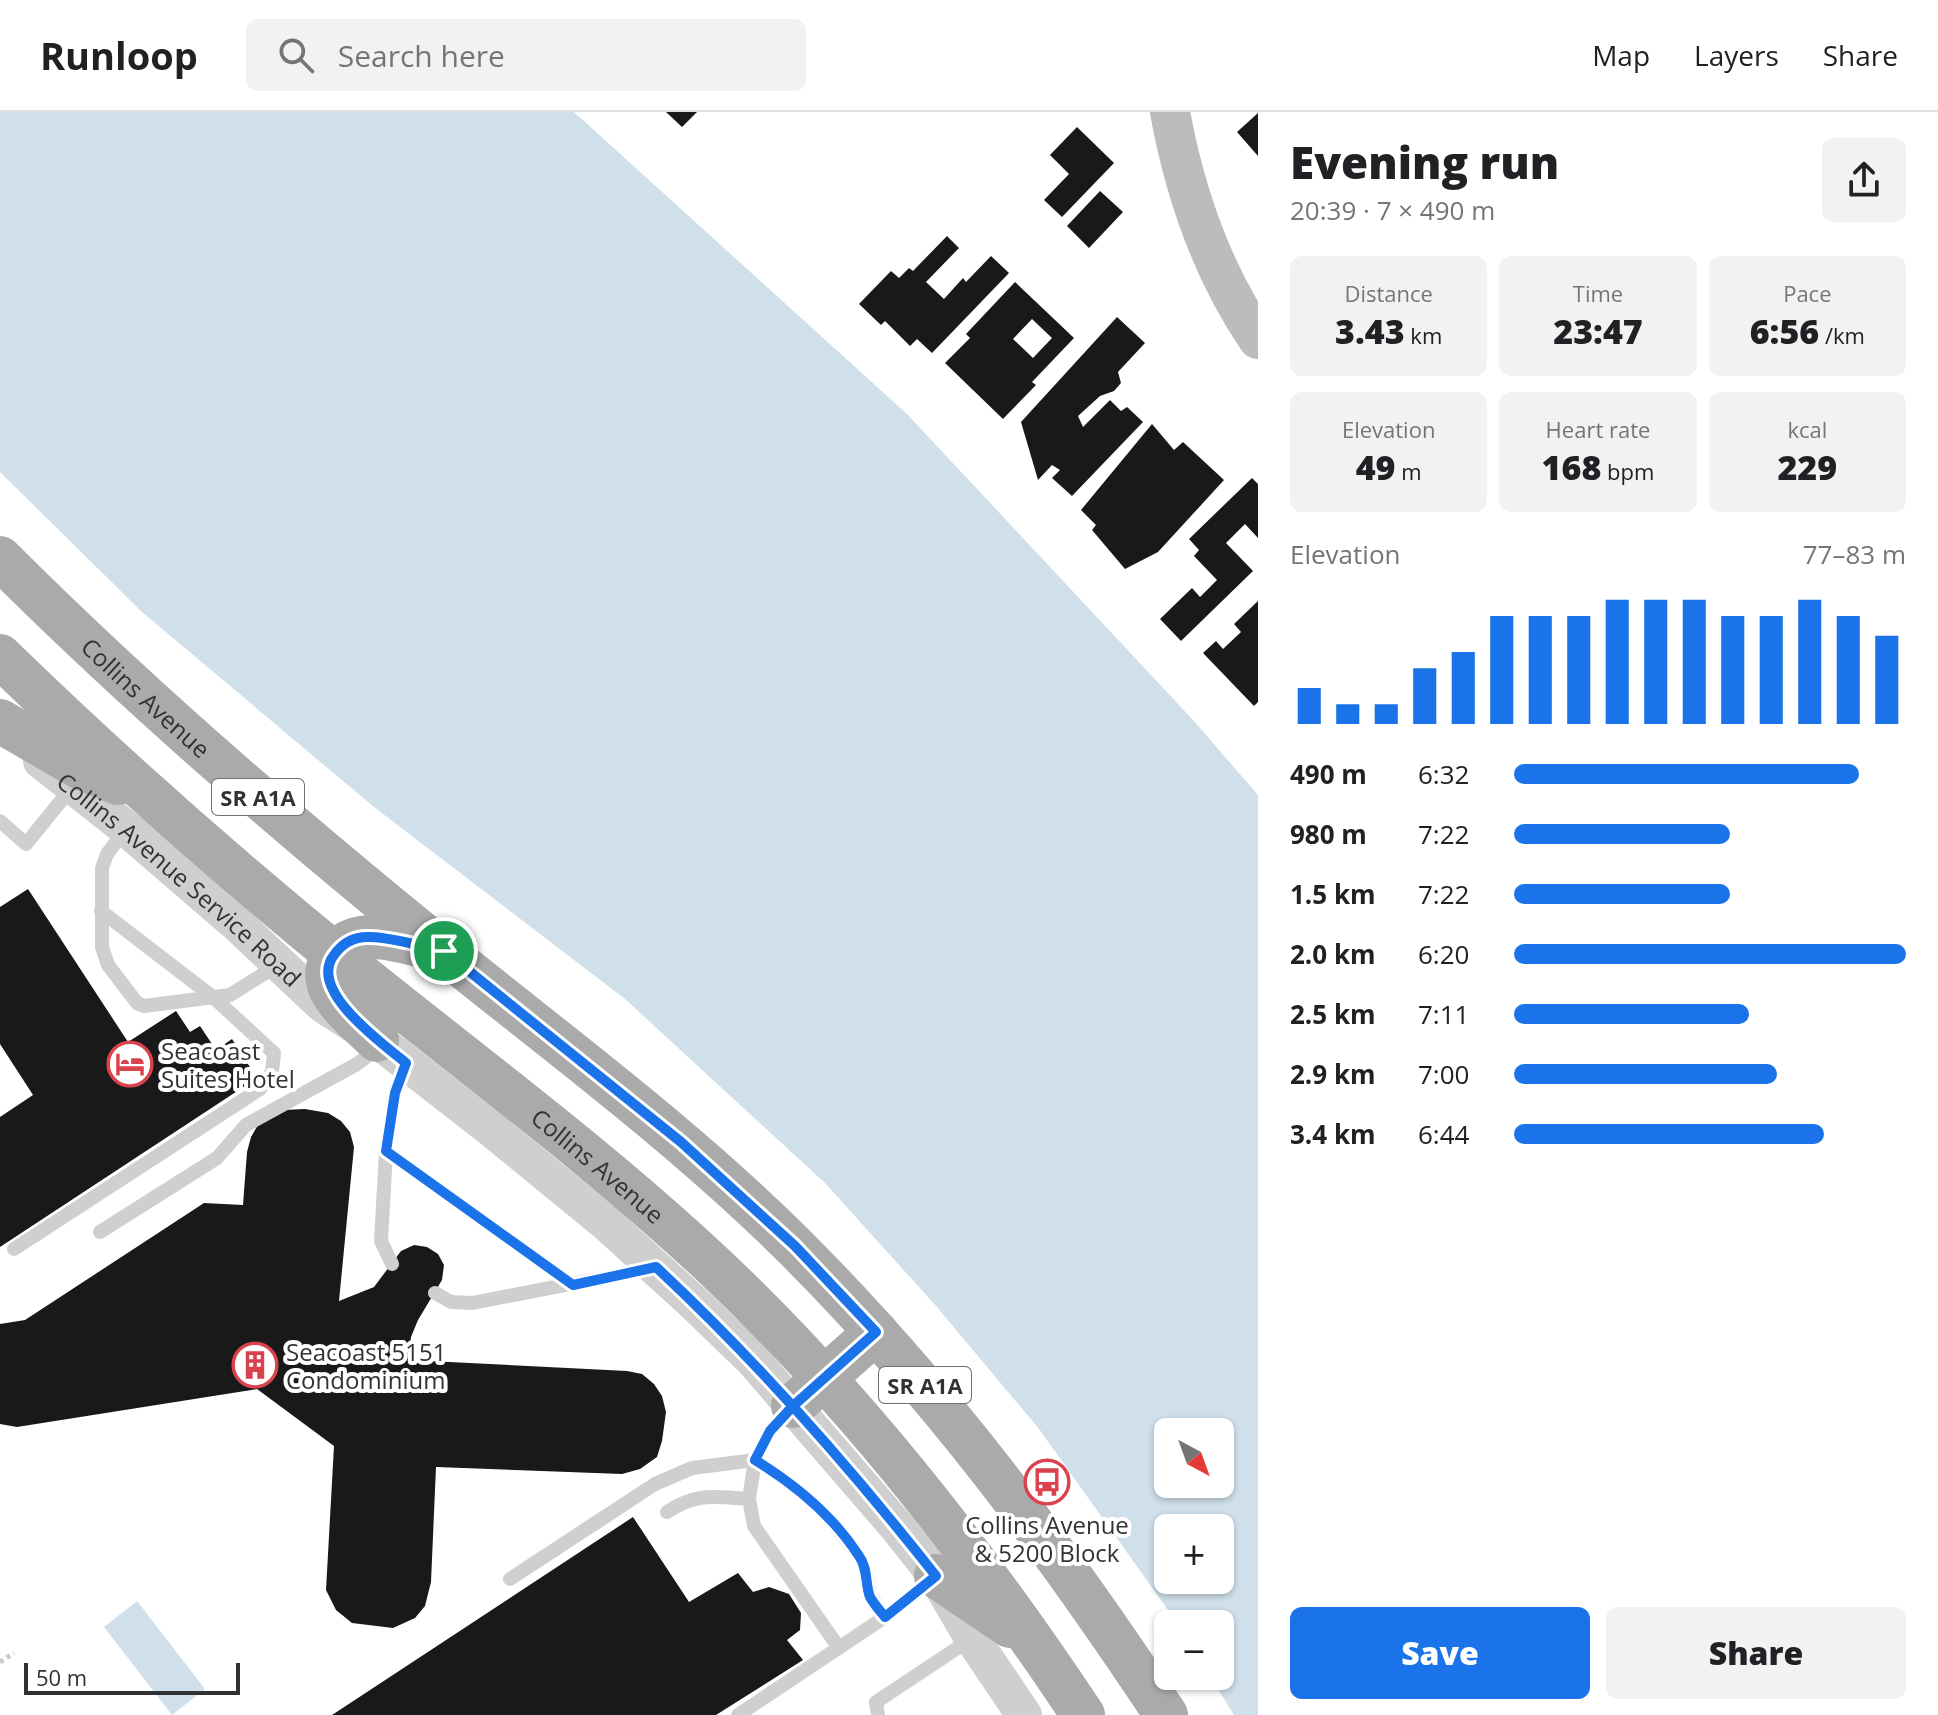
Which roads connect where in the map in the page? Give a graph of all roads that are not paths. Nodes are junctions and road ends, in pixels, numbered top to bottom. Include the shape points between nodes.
1 (1170, 112) edge
2 (1258, 339) edge
3 (0, 558) edge
4 (0, 656) edge
5 (0, 721) edge
6 (73, 786) junction
7 (138, 812) junction
8 (0, 821) edge
9 (101, 911) junction
10 (444, 951) junction
11 (334, 954) junction
12 (280, 963) junction
13 (213, 997) junction
14 (389, 1049) junction
15 (386, 1151) junction
16 (100, 1232) dead end
17 (14, 1249) dead end
18 (392, 1264) dead end
19 (656, 1267) junction
20 (573, 1285) junction
21 (435, 1293) dead end
22 (876, 1332) junction
23 (809, 1392) junction
24 (755, 1460) junction
25 (749, 1499) junction
26 (667, 1512) dead end
27 (936, 1576) junction
28 (510, 1579) dead end
29 (885, 1617) junction
30 (972, 1638) junction
31 (1035, 1643) junction
32 (839, 1648) junction
33 (738, 1715) edge
34 (878, 1715) edge
35 (1024, 1715) edge
36 (1083, 1715) edge
37 (1166, 1715) edge

1 - 2 main road via 1179,160 1207,246
3 - 10 main road, Collins Avenue / SR A1A via 220,764
4 - 7 main road, Collins Avenue / SR A1A
5 - 6 street, Collins Avenue Service Road
5 - 7 main road via 81,768
6 - 7 street, Collins Avenue Service Road
6 - 8 lane via 26,844
7 - 9 lane via 107,854
7 - 11 main road, Collins Avenue / SR A1A
7 - 12 street, Collins Avenue Service Road
9 - 13 lane
9 - 13 lane via 108,965 137,1003
10 - 11 main road via 370,937 344,943
10 - 22 main road, Collins Avenue / SR A1A via 681,1142 795,1246
11 - 14 main road via 328,964 330,988
11 - 23 main road, Collins Avenue / SR A1A via 658,1214 718,1270
12 - 13 lane via 230,995
12 - 14 street, Collins Avenue Service Road via 323,1005
13 - 17 lane via 274,1053 272,1072 260,1089
14 - 15 lane via 395,1093
14 - 16 lane via 246,1125 217,1158
14 - 19 street, Collins Avenue Service Road
15 - 18 lane via 381,1241
15 - 20 lane
19 - 20 lane
19 - 23 street, Collins Avenue Service Road via 753,1360
20 - 21 lane via 472,1303 451,1302
22 - 23 main road
22 - 37 main road, Collins Avenue / SR A1A via 916,1374 1030,1519
23 - 24 lane via 770,1431
23 - 27 street, Collins Avenue Service Road via 898,1528
23 - 31 main road, Collins Avenue / SR A1A via 960,1539
24 - 25 lane
24 - 28 lane via 692,1468 655,1484
24 - 29 lane via 826,1515 860,1557 870,1595
25 - 26 lane via 700,1496
25 - 32 lane via 754,1526
27 - 29 lane
27 - 30 street, Collins Avenue Service Road
27 - 31 main road
29 - 32 lane
30 - 34 lane via 876,1702
30 - 35 street, Collins Avenue Service Road
31 - 36 main road, Collins Avenue / SR A1A
32 - 33 lane

